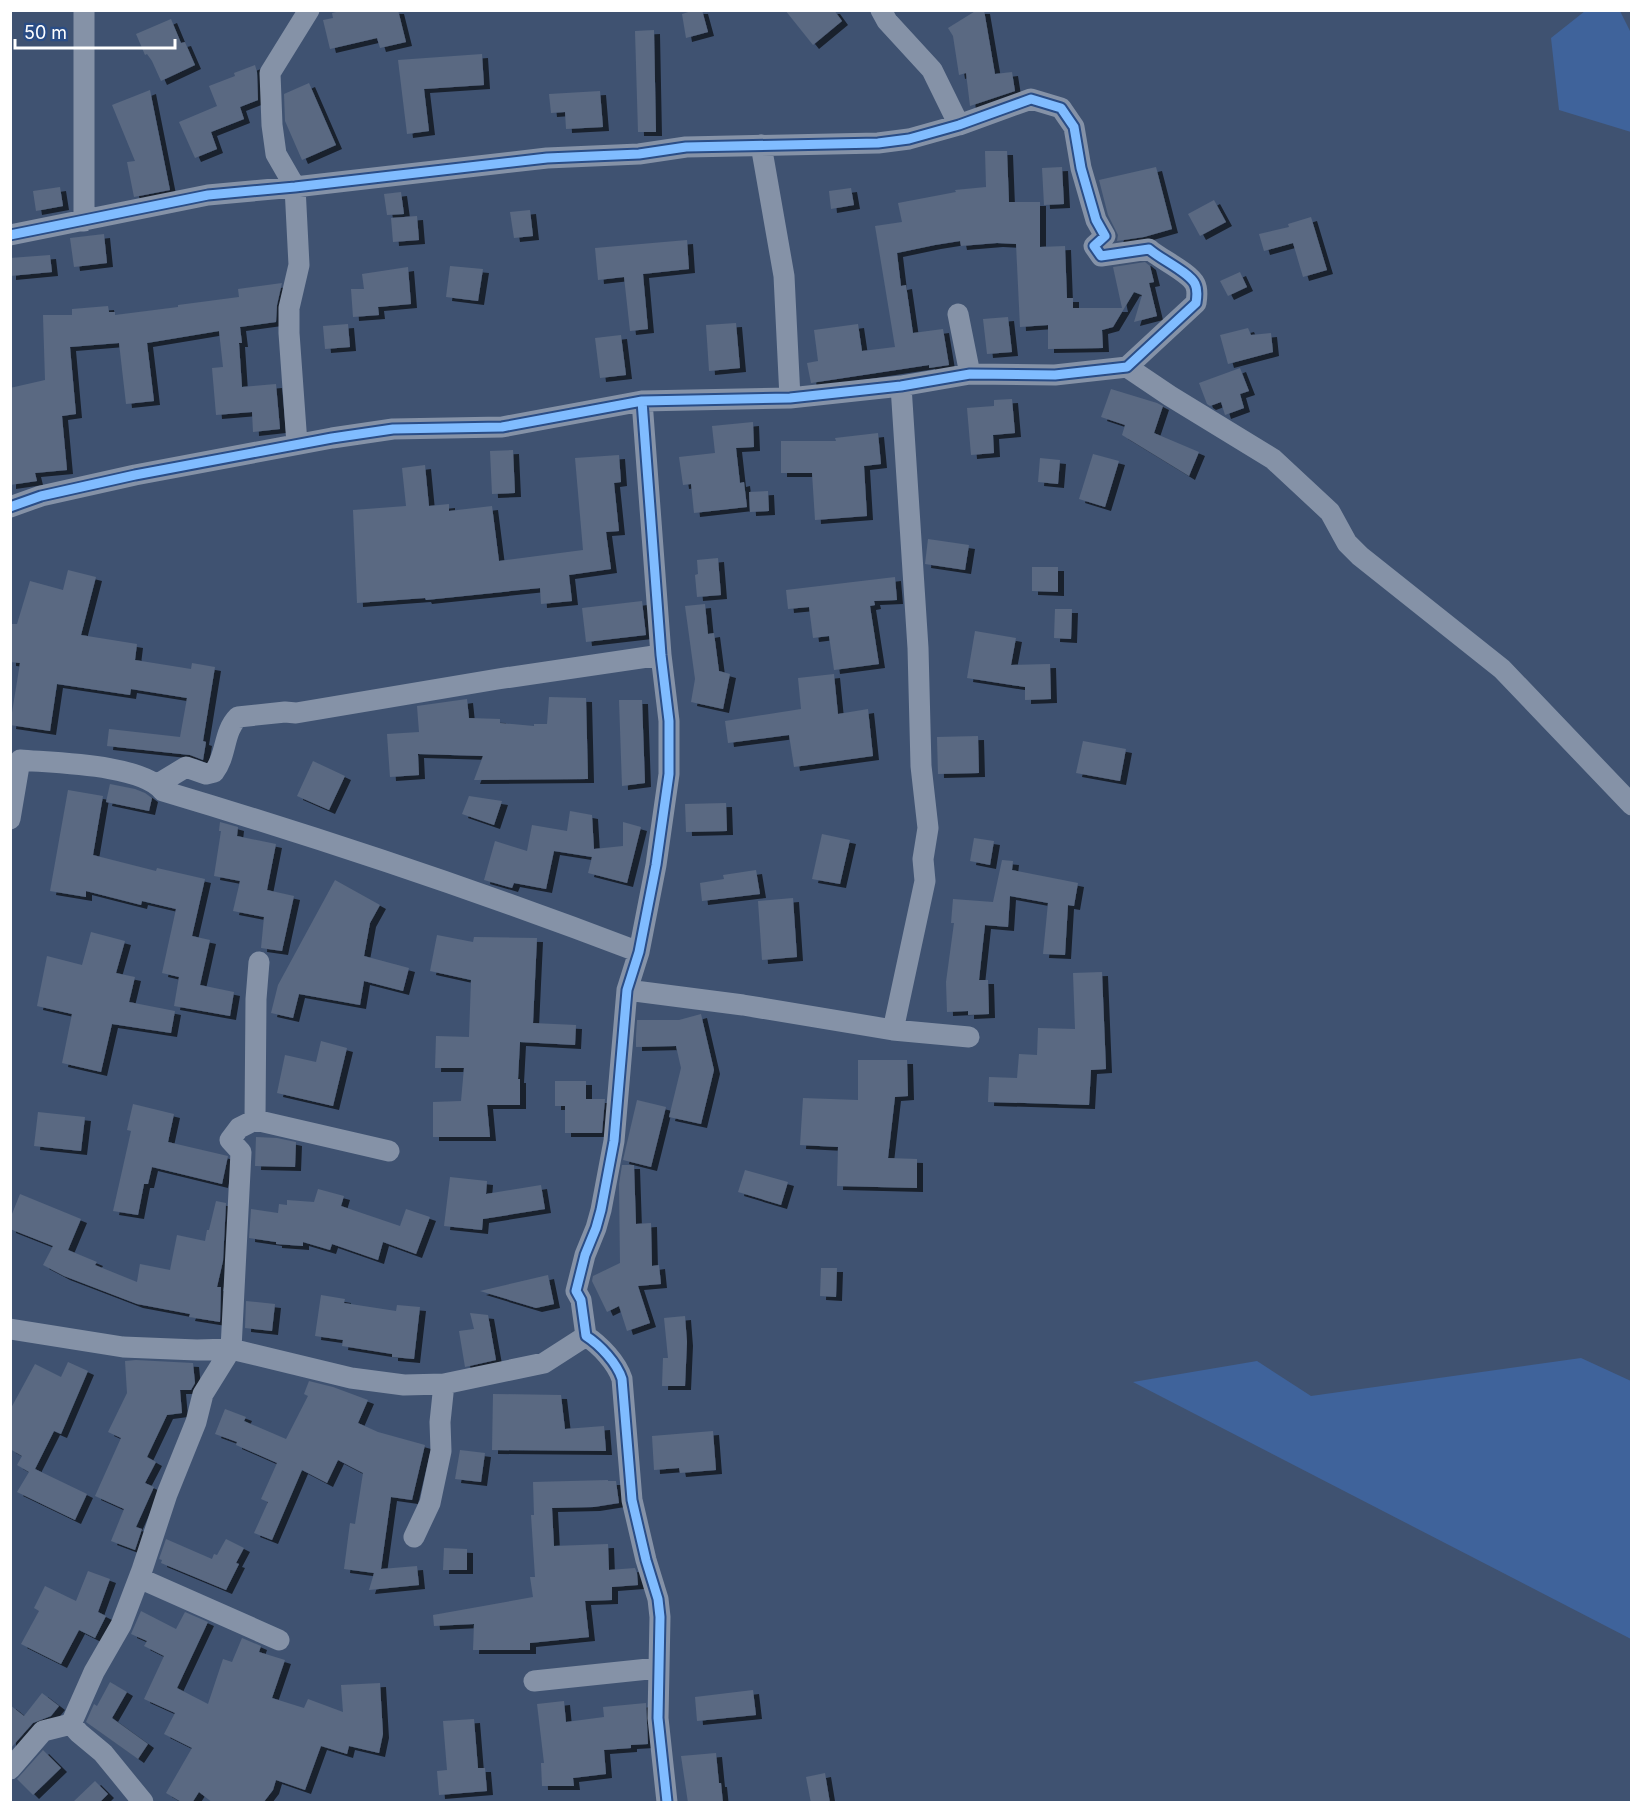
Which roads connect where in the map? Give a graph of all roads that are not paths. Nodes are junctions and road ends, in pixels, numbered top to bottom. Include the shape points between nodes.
1 (84, 10) edge
2 (309, 10) edge
3 (882, 10) edge
4 (959, 125) junction
5 (761, 145) junction
6 (295, 187) junction
7 (84, 221) junction
8 (10, 235) edge
9 (958, 314) dead end
10 (1127, 367) junction
11 (970, 374) junction
12 (901, 386) junction
13 (790, 398) junction
14 (642, 401) junction
15 (297, 444) junction
16 (10, 507) edge
17 (661, 655) junction
18 (158, 784) junction
19 (1632, 805) edge
20 (10, 819) edge
21 (639, 952) junction
22 (259, 962) dead end
23 (627, 990) junction
24 (893, 1030) junction
25 (969, 1037) dead end
26 (255, 1120) junction
27 (389, 1151) dead end
28 (10, 1329) edge
29 (586, 1335) junction
30 (231, 1349) junction
31 (444, 1384) junction
32 (414, 1537) dead end
33 (139, 1578) junction
34 (279, 1640) dead end
35 (658, 1668) junction
36 (534, 1681) dead end
37 (71, 1724) junction
38 (10, 1769) edge
39 (143, 1803) edge
40 (667, 1803) edge

1 - 7 street
2 - 6 street via 270,73 276,154
3 - 4 street via 932,70
4 - 5 street via 878,143
4 - 10 street via 1031,99 1061,108 1074,127 1081,168 1096,220 1105,236 1094,246 1101,256 1149,249 1195,284 1196,303
5 - 6 street via 547,158
5 - 13 street via 784,276
6 - 7 street via 208,195
6 - 15 street via 299,265 289,325
7 - 8 street
9 - 11 street
10 - 11 street via 1055,375
10 - 19 street via 1273,459 1330,512 1347,543 1360,556 1502,669
11 - 12 street
12 - 13 street
12 - 24 street via 918,648 921,766 928,828 923,859 925,881
13 - 14 street
14 - 15 street via 502,427 393,429
14 - 17 street
15 - 16 street via 135,475
17 - 18 street via 296,713 238,717 230,725 214,772 206,774 186,767
17 - 21 street via 669,721 669,774
18 - 20 street via 109,767 20,760
18 - 21 street via 163,791 413,870
21 - 23 street
22 - 26 street
23 - 24 street
23 - 29 street via 614,1141 601,1210 576,1291
24 - 25 street
26 - 27 street
26 - 30 street via 239,1128 230,1140 240,1152
28 - 30 street via 123,1347
29 - 31 street via 544,1363
29 - 35 street via 618,1366 622,1379 632,1500 658,1599
30 - 31 street via 351,1378 404,1385
30 - 33 street via 203,1394
31 - 32 street via 441,1451 430,1503
33 - 34 street
33 - 37 street via 121,1625
35 - 36 street
35 - 40 street via 658,1718
37 - 38 street via 43,1731
37 - 39 street via 103,1753

